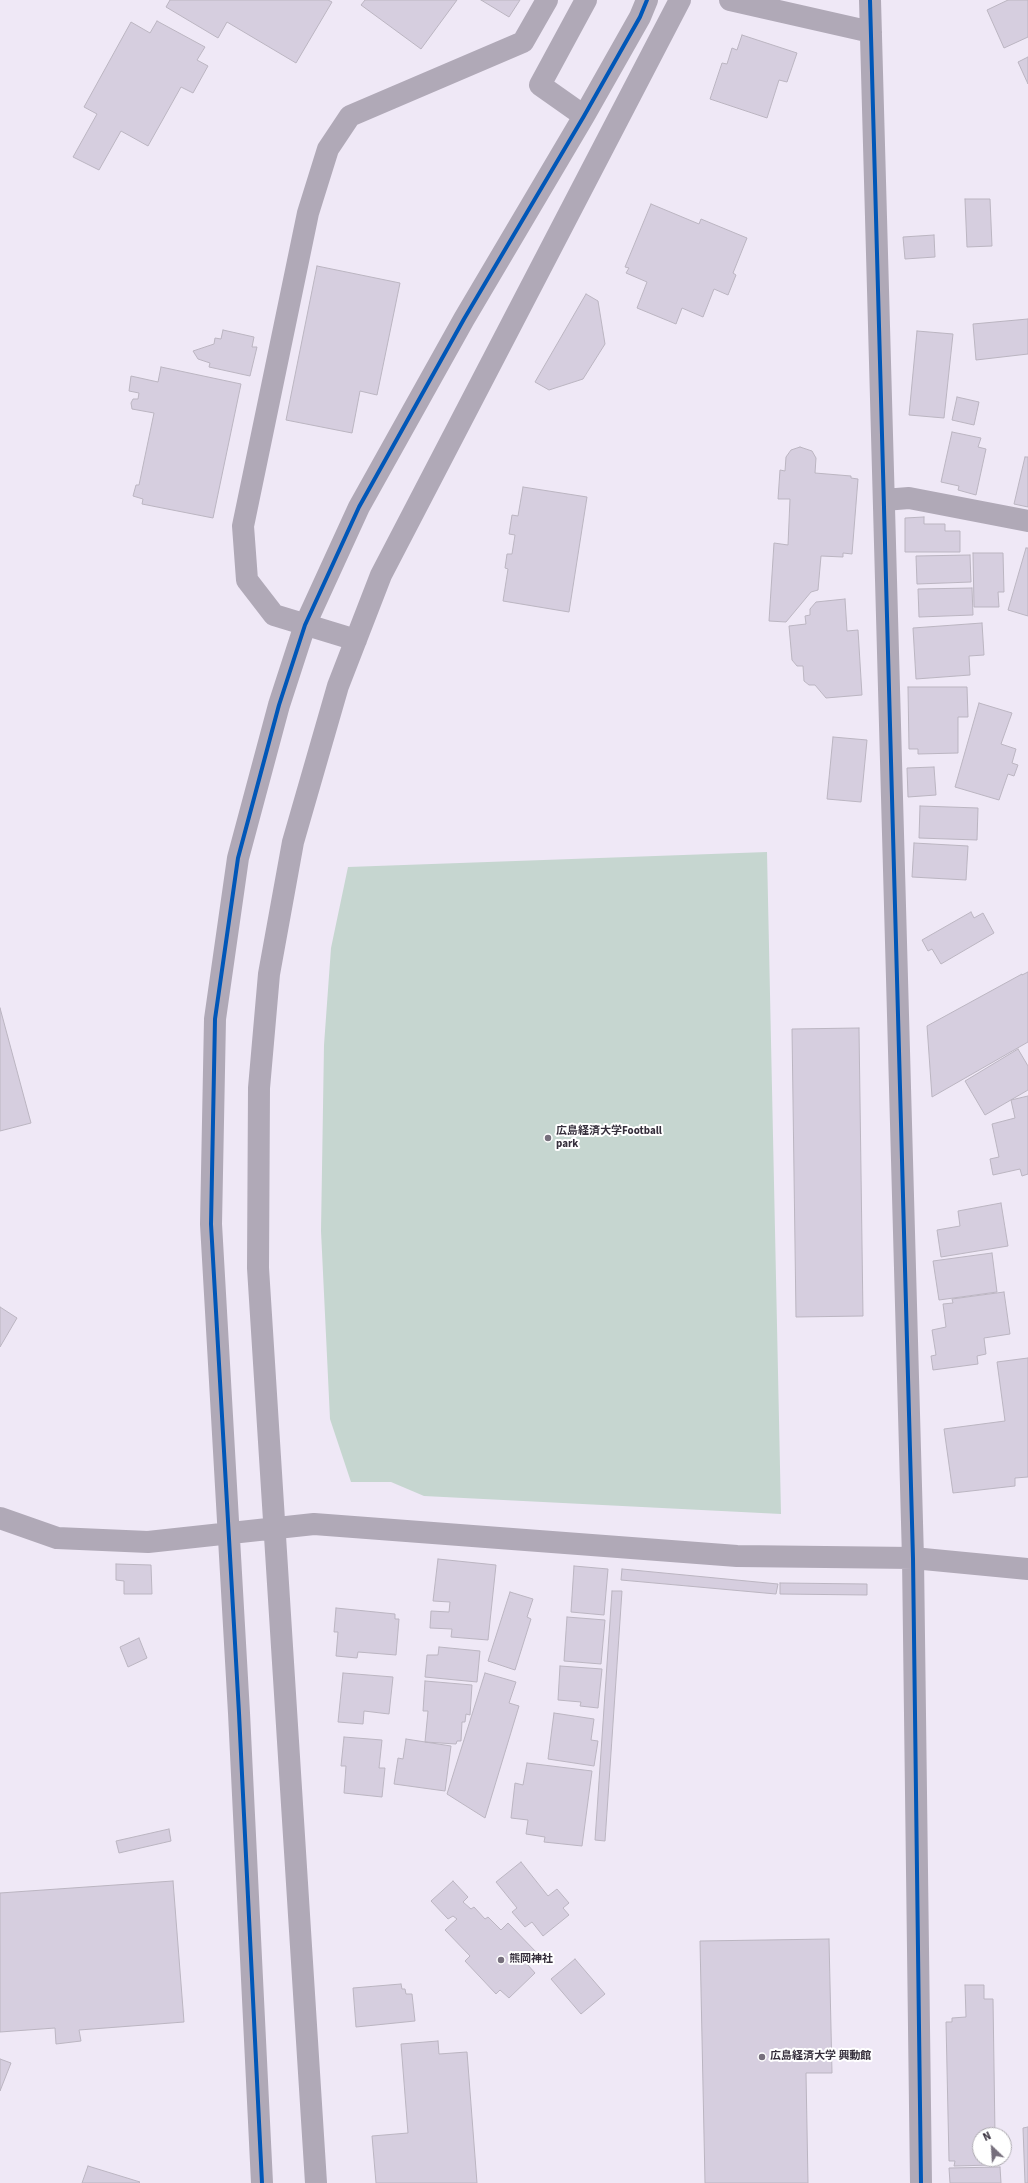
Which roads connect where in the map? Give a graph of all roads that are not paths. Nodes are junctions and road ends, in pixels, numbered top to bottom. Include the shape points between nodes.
1 (547, 0) edge
2 (586, 0) edge
3 (647, 0) edge
4 (680, 0) edge
5 (730, 0) edge
6 (870, 0) edge
7 (871, 32) junction
8 (584, 116) junction
9 (884, 500) junction
10 (1028, 521) edge
11 (305, 625) junction
12 (356, 640) junction
13 (0, 1518) edge
14 (273, 1528) junction
15 (229, 1533) junction
16 (913, 1558) junction
17 (1028, 1569) edge
18 (262, 2183) edge
19 (316, 2183) edge
20 (921, 2183) edge

1 - 11 street via 523,42 350,116 328,149 308,213 243,526 247,580 274,615
2 - 8 street via 540,85
3 - 8 street
4 - 12 street via 381,575
5 - 7 street
6 - 7 street
7 - 9 street
8 - 11 street via 464,319 359,507
9 - 10 street via 909,498
9 - 16 street
11 - 12 street
11 - 15 street via 279,705 238,858 215,1019 211,1224
12 - 14 street via 338,686 293,842 269,974 259,1088 258,1268
13 - 15 street via 58,1538 148,1542
14 - 15 street
14 - 16 street via 314,1524 737,1556
14 - 19 street
15 - 18 street
16 - 17 street
16 - 20 street

